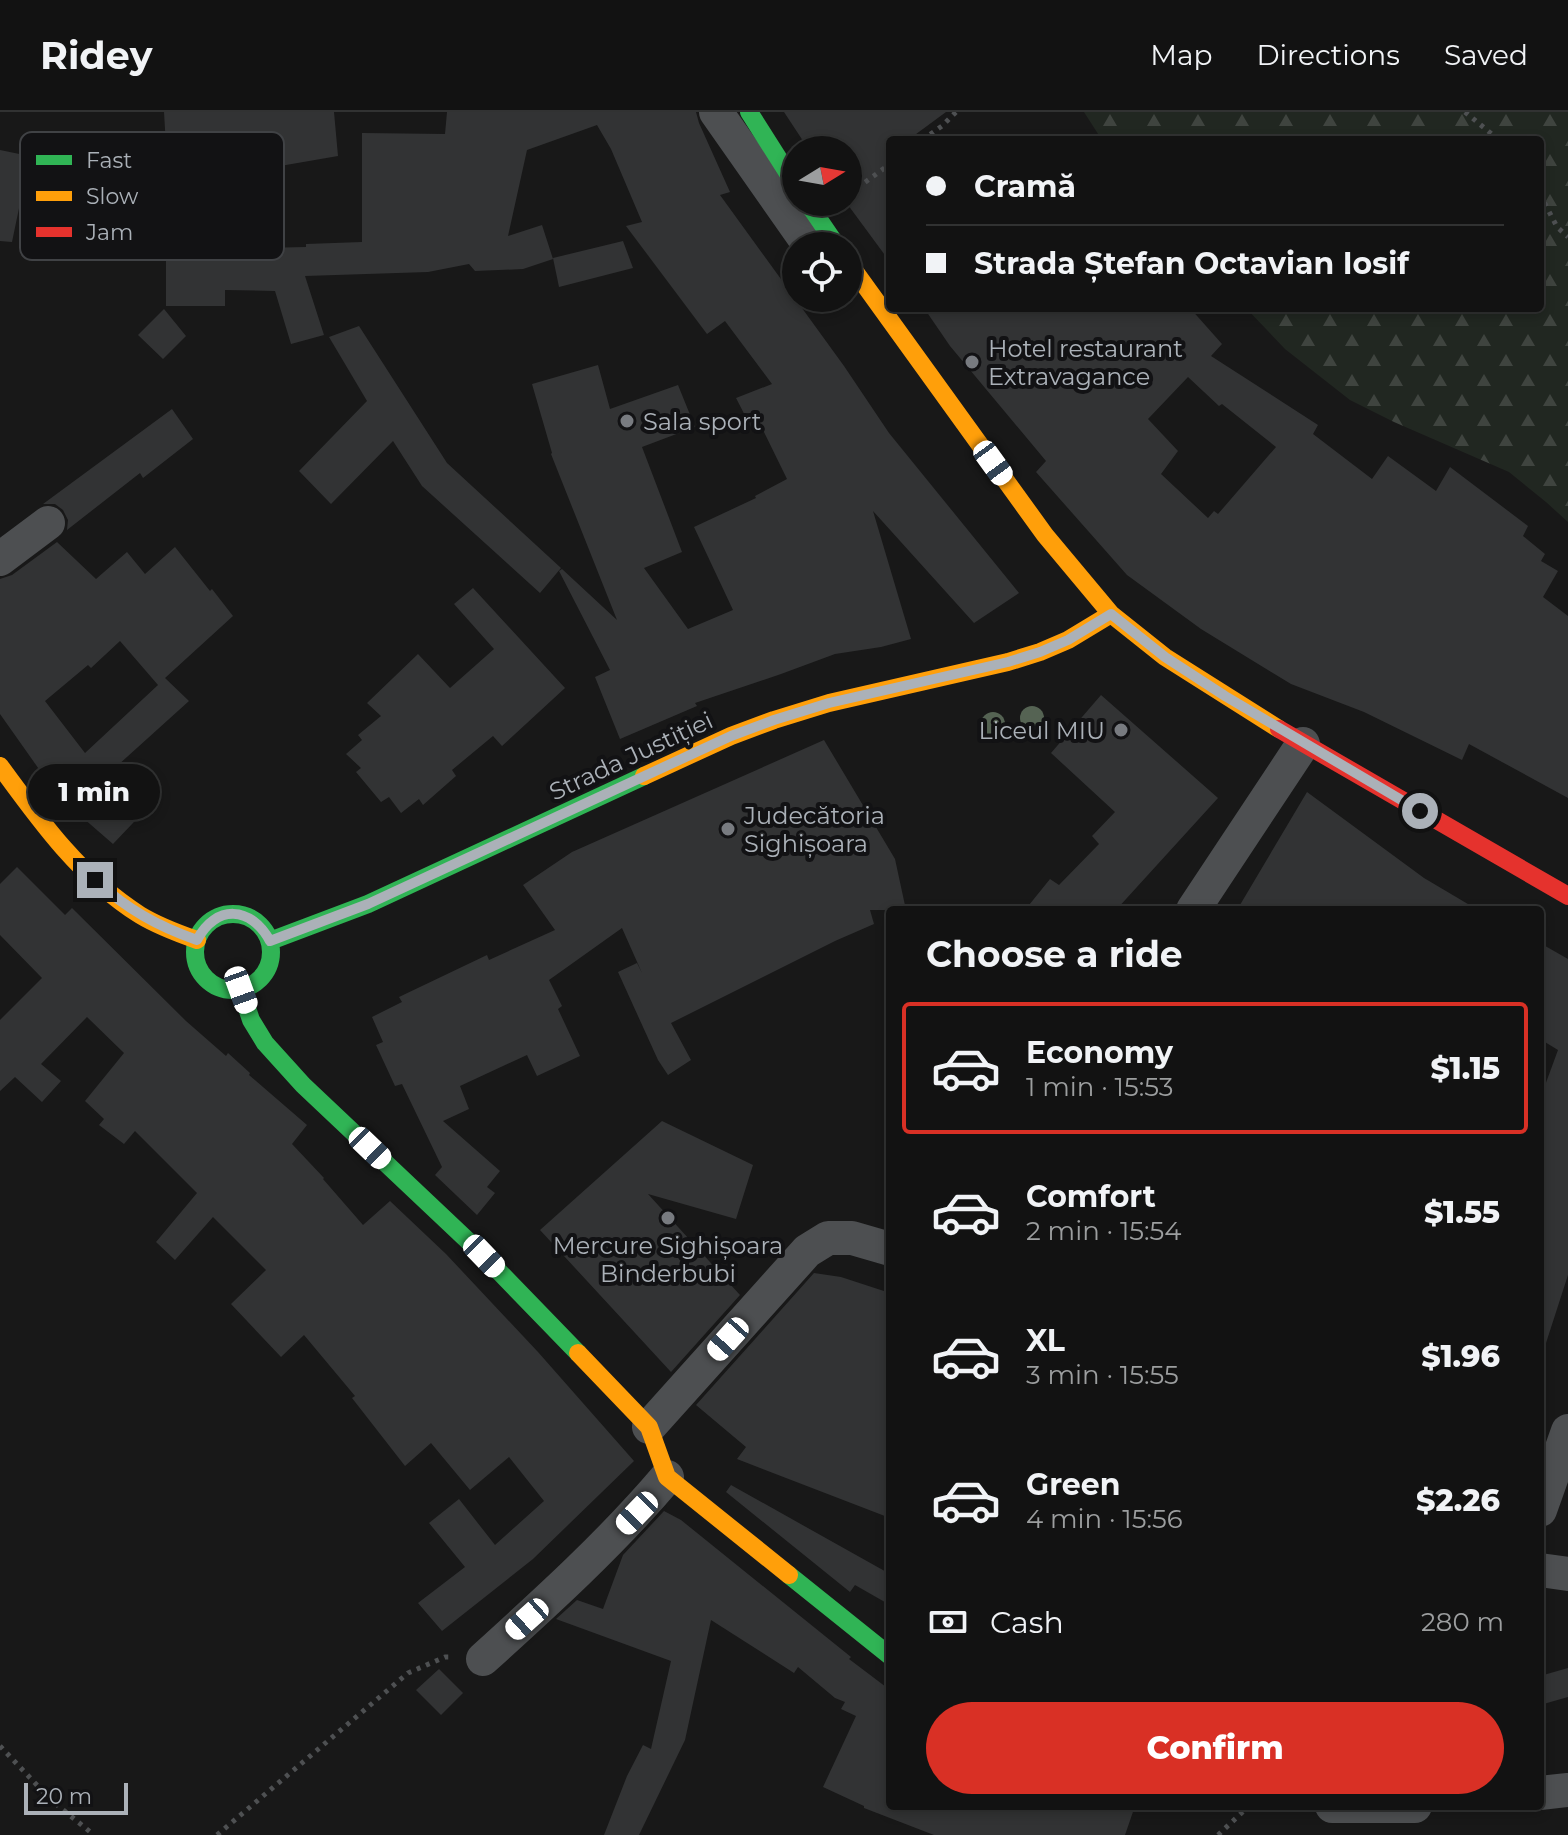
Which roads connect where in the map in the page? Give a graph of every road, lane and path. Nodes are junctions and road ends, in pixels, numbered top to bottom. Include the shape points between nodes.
1 (716, 112) edge
2 (749, 112) edge
3 (956, 112) edge
4 (1465, 112) edge
5 (928, 136) edge
6 (1494, 136) edge
7 (782, 164) edge
8 (886, 167) edge
9 (862, 185) edge
10 (1544, 202) edge
11 (800, 232) edge
12 (1568, 237) edge
13 (862, 294) edge
14 (48, 523) dead end
15 (0, 559) edge
16 (1111, 614) junction
17 (1303, 744) junction
18 (0, 766) edge
19 (1568, 896) edge
20 (1196, 906) edge
21 (197, 940) junction
22 (270, 941) junction
23 (241, 990) junction
24 (886, 1248) edge
25 (649, 1427) junction
26 (1568, 1431) edge
27 (667, 1477) junction
28 (1544, 1499) edge
29 (1544, 1571) edge
30 (1568, 1574) edge
31 (886, 1653) edge
32 (483, 1659) joint
33 (0, 1746) edge
34 (1568, 1790) edge
35 (1544, 1793) edge
36 (1245, 1810) edge
37 (94, 1835) edge
38 (217, 1835) edge
39 (1218, 1835) edge

1 - 11 street
2 - 7 main road
3 - 5 path
4 - 6 path
8 - 9 path
10 - 12 path
13 - 16 main road
14 - 15 street
16 - 17 main road via 1165,657
16 - 22 main road, Strada Justiției via 1040,652 829,703 731,736 368,904
17 - 19 main road
17 - 20 street
18 - 21 main road via 79,865 111,895 167,929
21 - 22 main road via 212,920 234,913 256,921
21 - 23 main road via 195,953 205,977 215,986
22 - 23 main road via 272,953 263,976
23 - 25 main road via 265,1043 303,1085 484,1256
24 - 25 street via 852,1238 828,1238 807,1251
25 - 27 main road
26 - 28 street
27 - 31 main road
27 - 32 street via 593,1558
29 - 30 street
32 - 38 path via 445,1657 408,1673
33 - 37 path via 51,1800
34 - 35 street
36 - 39 path

